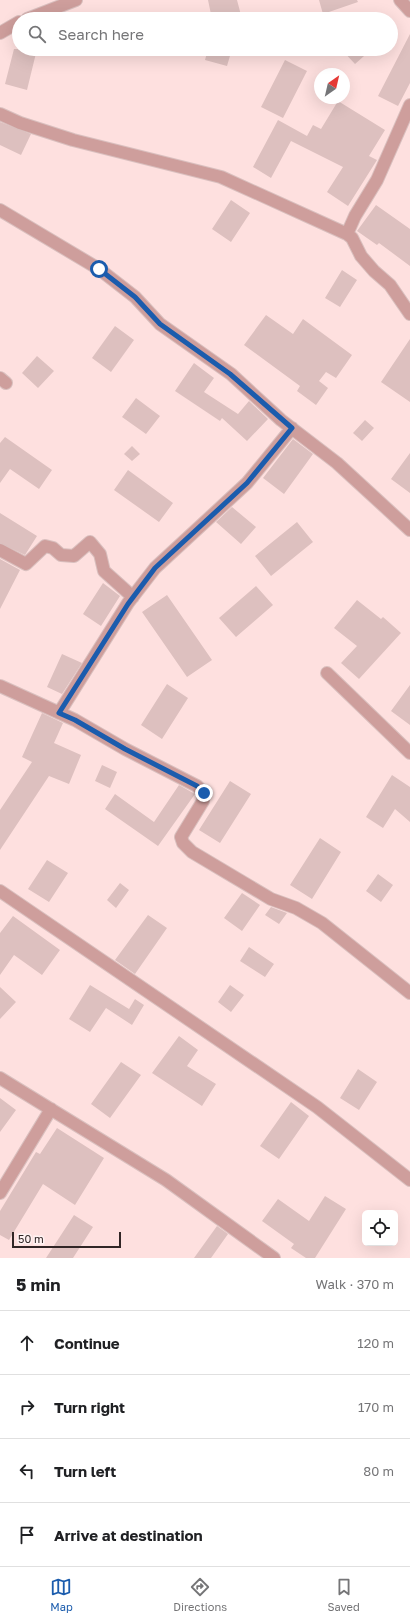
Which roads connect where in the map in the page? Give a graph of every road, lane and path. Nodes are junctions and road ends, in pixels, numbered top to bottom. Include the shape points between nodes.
1 (76, 0) edge
2 (400, 0) edge
3 (58, 3) edge
4 (410, 11) edge
5 (41, 12) edge
6 (12, 26) edge
7 (0, 33) edge
8 (410, 105) edge
9 (0, 114) edge
10 (0, 210) edge
11 (347, 234) junction
12 (410, 314) edge
13 (292, 428) junction
14 (410, 530) edge
15 (0, 550) edge
16 (133, 597) junction
17 (327, 673) dead end
18 (0, 686) edge
19 (59, 713) junction
20 (410, 753) edge
21 (0, 891) edge
22 (410, 993) edge
23 (0, 1078) edge
24 (51, 1109) junction
25 (410, 1180) edge
26 (0, 1193) edge
27 (274, 1258) edge

1 - 3 street
2 - 4 street
3 - 5 street
6 - 7 street
8 - 11 street via 376,180
9 - 11 street via 73,140 221,177
10 - 13 street via 99,269 135,297 160,324 230,374
11 - 12 street via 352,238 361,256 390,285
13 - 14 street via 336,463
13 - 16 street via 247,483 155,568
15 - 16 street via 26,564 45,546 53,548 61,555 74,556 90,542 100,554 104,571
16 - 19 street
17 - 20 street
18 - 19 street
19 - 22 street via 197,786 204,793 202,802 181,837 192,852 271,899 296,908 322,923
21 - 25 street via 317,1107
23 - 24 street
24 - 26 street
24 - 27 street via 166,1180

